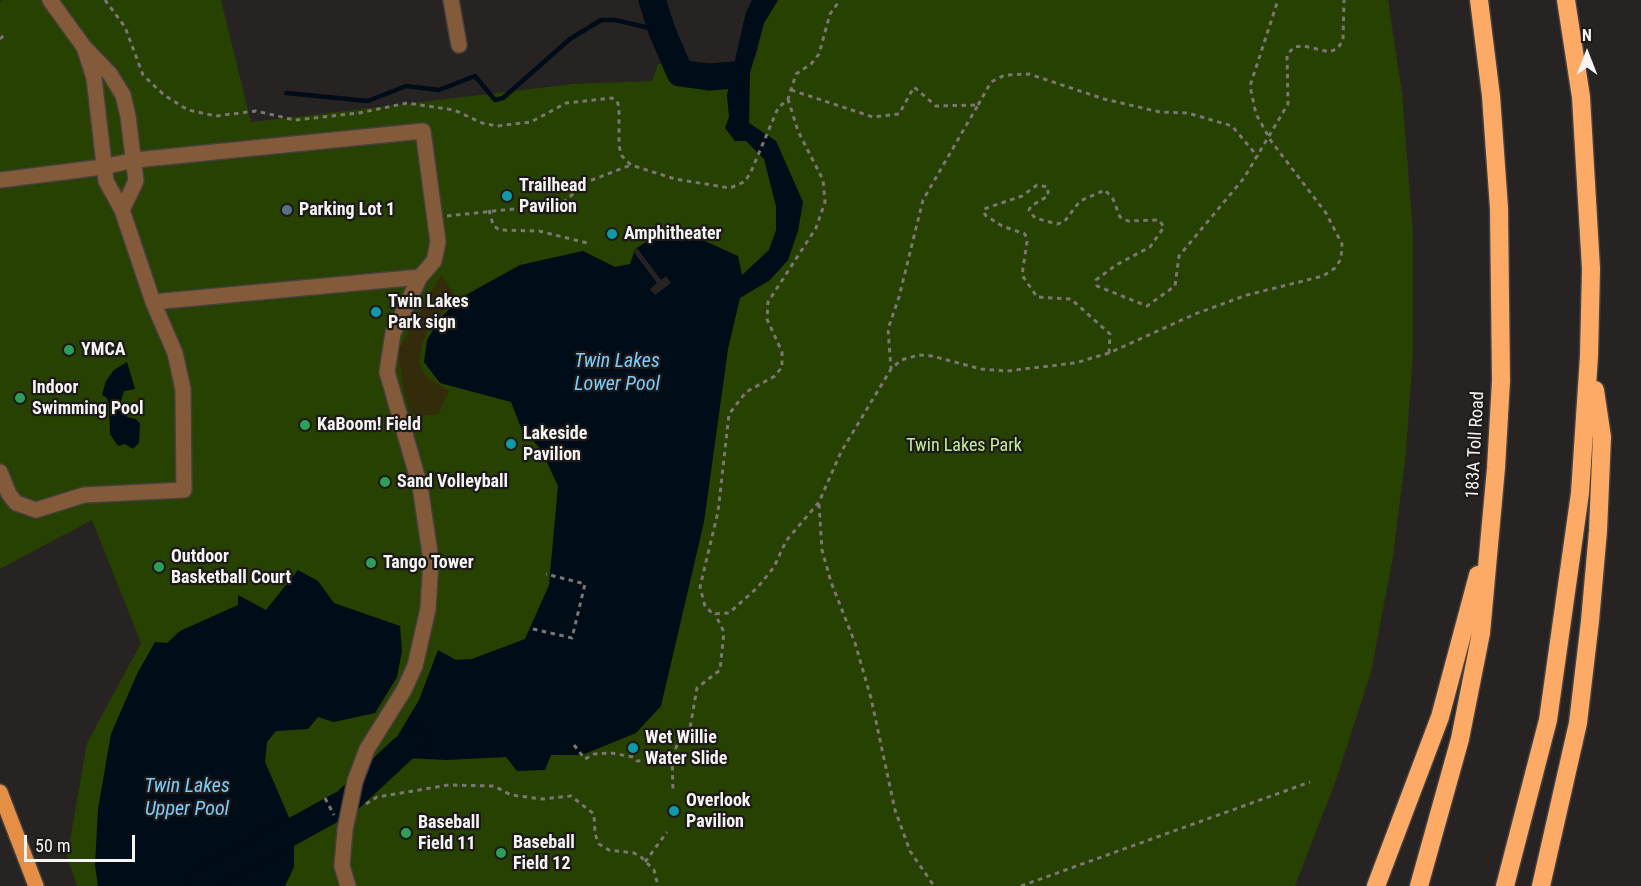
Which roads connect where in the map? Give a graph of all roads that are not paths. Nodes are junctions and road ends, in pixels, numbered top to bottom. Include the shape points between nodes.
1 (50, 0) edge
2 (451, 0) edge
3 (1479, 0) edge
4 (1566, 0) edge
5 (459, 45) dead end
6 (84, 47) junction
7 (135, 160) junction
8 (103, 168) junction
9 (0, 180) edge
10 (122, 210) junction
11 (420, 277) junction
12 (153, 302) junction
13 (1589, 356) junction
14 (0, 472) edge
15 (1492, 524) junction
16 (0, 792) edge
17 (36, 886) edge
18 (348, 886) edge
19 (1376, 886) edge
20 (1419, 886) edge
21 (1505, 886) edge
22 (1541, 886) edge

1 - 6 street
2 - 5 street
3 - 15 highway, 183A Toll Road via 1491,96 1502,281 1501,381
4 - 13 highway via 1581,109 1591,269
6 - 7 street via 110,74 123,95
6 - 8 street via 94,78
7 - 8 street
7 - 10 street via 136,181
7 - 11 street via 423,131 438,242 434,261
8 - 9 street
8 - 10 street
10 - 12 street
11 - 12 street
11 - 18 street via 393,333 387,372 420,486 431,560 428,609 415,666 367,749 355,782 356,807 342,866
12 - 14 street via 175,353 183,389 184,490 84,495 36,510 16,503
13 - 21 highway via 1580,493 1548,720
13 - 22 highway via 1602,437 1598,531 1578,723
15 - 19 highway via 1440,717
15 - 20 highway, 183A Toll Road via 1481,633 1460,739
16 - 17 main road

